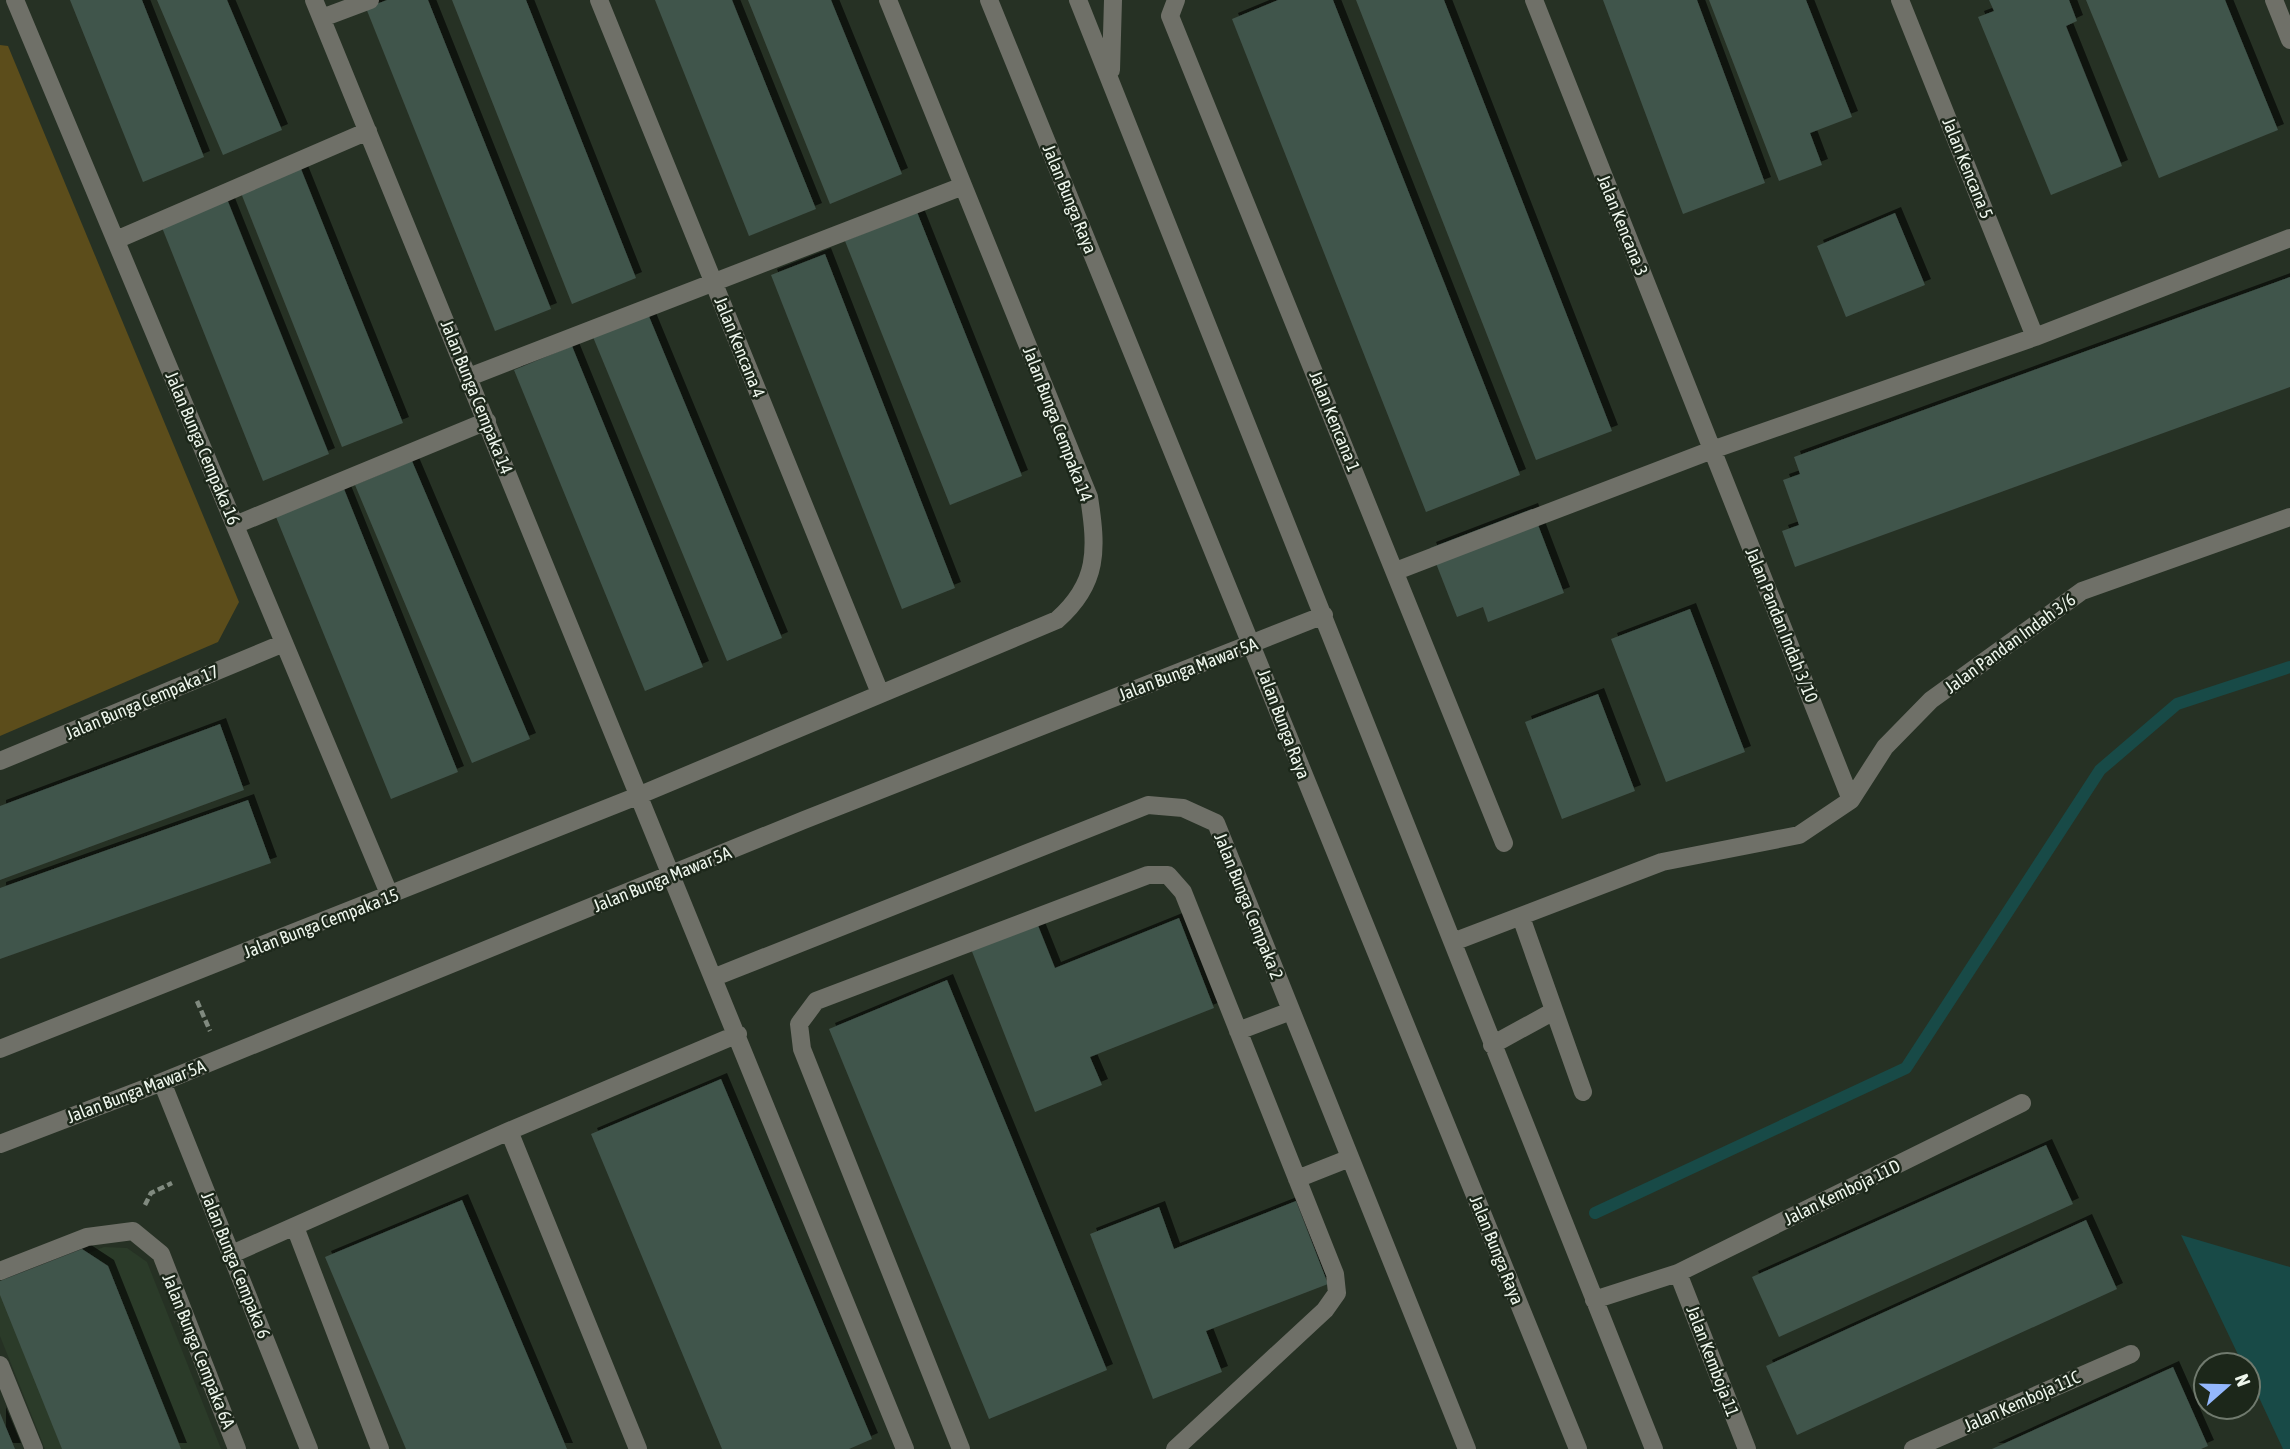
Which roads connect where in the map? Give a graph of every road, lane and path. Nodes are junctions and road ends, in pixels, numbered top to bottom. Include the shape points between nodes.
1 (16, 0) edge
2 (314, 0) edge
3 (369, 0) edge
4 (599, 0) edge
5 (888, 0) edge
6 (989, 0) edge
7 (1078, 0) edge
8 (1113, 0) edge
9 (1176, 0) edge
10 (1534, 0) edge
11 (1900, 0) edge
12 (2274, 0) edge
13 (322, 18) junction
14 (2290, 40) edge
15 (1111, 81) junction
16 (368, 131) junction
17 (963, 186) junction
18 (2290, 238) edge
19 (116, 240) junction
20 (713, 281) junction
21 (2035, 337) junction
22 (469, 377) junction
23 (487, 421) junction
24 (1712, 450) junction
25 (2290, 517) edge
26 (235, 526) junction
27 (1396, 571) junction
28 (1324, 615) junction
29 (284, 643) junction
30 (1252, 643) junction
31 (880, 693) junction
32 (0, 761) edge
33 (640, 795) junction
34 (1852, 800) junction
35 (1504, 843) dead end
36 (673, 874) junction
37 (390, 896) junction
38 (1521, 918) junction
39 (1453, 942) junction
40 (187, 976) junction
41 (715, 977) junction
42 (1291, 1011) junction
43 (1554, 1011) junction
44 (1238, 1031) junction
45 (738, 1034) junction
46 (1492, 1045) junction
47 (0, 1049) edge
48 (221, 1058) junction
49 (162, 1082) junction
50 (1583, 1092) dead end
51 (2022, 1103) dead end
52 (509, 1130) junction
53 (0, 1144) edge
54 (1350, 1158) junction
55 (199, 1172) junction
56 (1297, 1179) junction
57 (295, 1227) junction
58 (133, 1231) junction
59 (232, 1254) junction
60 (0, 1271) edge
61 (1678, 1273) junction
62 (1594, 1300) junction
63 (2131, 1354) dead end
64 (0, 1365) edge
65 (34, 1449) edge
66 (237, 1449) edge
67 (309, 1449) edge
68 (380, 1449) edge
69 (638, 1449) edge
70 (905, 1449) edge
71 (961, 1449) edge
72 (1175, 1449) edge
73 (1466, 1449) edge
74 (1578, 1449) edge
75 (1654, 1449) edge
76 (1747, 1449) edge
77 (1913, 1449) edge

1 - 19 street, Jalan Bunga Cempaka 16
2 - 13 street, Jalan Bunga Cempaka 14
3 - 13 street
4 - 20 street, Jalan Kencana 4
5 - 17 street, Jalan Bunga Cempaka 14
6 - 30 street, Jalan Bunga Raya
7 - 15 street
8 - 15 street
9 - 27 street, Jalan Kencana 1 via 1170,16
10 - 24 street, Jalan Kencana 3
11 - 21 street, Jalan Kencana 5
12 - 14 street
13 - 16 street, Jalan Bunga Cempaka 14
15 - 28 street
16 - 19 street
16 - 22 street, Jalan Bunga Cempaka 14
17 - 20 street
17 - 31 street, Jalan Bunga Cempaka 14 via 1089,497 1095,538 1089,578 1077,602 1057,620
18 - 21 street
19 - 26 street, Jalan Bunga Cempaka 16
20 - 22 street
20 - 31 street, Jalan Kencana 4
21 - 24 street
22 - 23 street, Jalan Bunga Cempaka 14
23 - 26 street
23 - 33 street, Jalan Bunga Cempaka 14
24 - 27 street
24 - 34 street, Jalan Pandan Indah 3/10
25 - 34 street, Jalan Pandan Indah 3/6 via 2081,591 1931,700 1885,747
26 - 29 street, Jalan Bunga Cempaka 16
27 - 35 street, Jalan Kencana 1
28 - 30 street, Jalan Bunga Mawar 5A
28 - 39 street
29 - 32 street, Jalan Bunga Cempaka 17
29 - 37 street, Jalan Bunga Cempaka 16
30 - 36 street, Jalan Bunga Mawar 5A
30 - 74 street, Jalan Bunga Raya
31 - 33 street, Jalan Bunga Cempaka 14
33 - 36 street, Jalan Bunga Cempaka 14
33 - 37 street, Jalan Bunga Cempaka 15
34 - 38 street via 1799,835 1662,862
36 - 41 street, Jalan Bunga Cempaka 14
36 - 48 street, Jalan Bunga Mawar 5A
37 - 40 street, Jalan Bunga Cempaka 15
38 - 39 street
38 - 43 street
39 - 46 street
40 - 47 street, Jalan Bunga Cempaka 15
40 - 48 path
41 - 42 street, Jalan Bunga Cempaka 2 via 1148,805 1183,808 1216,823
41 - 45 street, Jalan Bunga Cempaka 14
42 - 44 street
42 - 54 street, Jalan Bunga Cempaka 2
43 - 46 street
43 - 50 street
44 - 56 street
44 - 71 street via 1183,892 1168,876 1148,875 816,1002 799,1024 802,1049
45 - 52 street
45 - 70 street, Jalan Bunga Cempaka 14
46 - 62 street
48 - 49 street, Jalan Bunga Mawar 5A
49 - 53 street, Jalan Bunga Mawar 5A
49 - 55 street, Jalan Bunga Cempaka 6
51 - 61 street, Jalan Kemboja 11D
52 - 57 street
52 - 69 street
54 - 56 street
54 - 73 street, Jalan Bunga Cempaka 2
55 - 58 path via 151,1192
55 - 59 street, Jalan Bunga Cempaka 6
56 - 72 street via 1335,1274 1337,1293 1325,1310
57 - 59 street
57 - 68 street
58 - 60 street via 87,1237
58 - 66 street, Jalan Bunga Cempaka 6A via 160,1254
59 - 67 street, Jalan Bunga Cempaka 6
61 - 62 street, Jalan Kemboja 11D
61 - 76 street, Jalan Kemboja 11
62 - 75 street
63 - 77 street, Jalan Kemboja 11C
64 - 65 street

